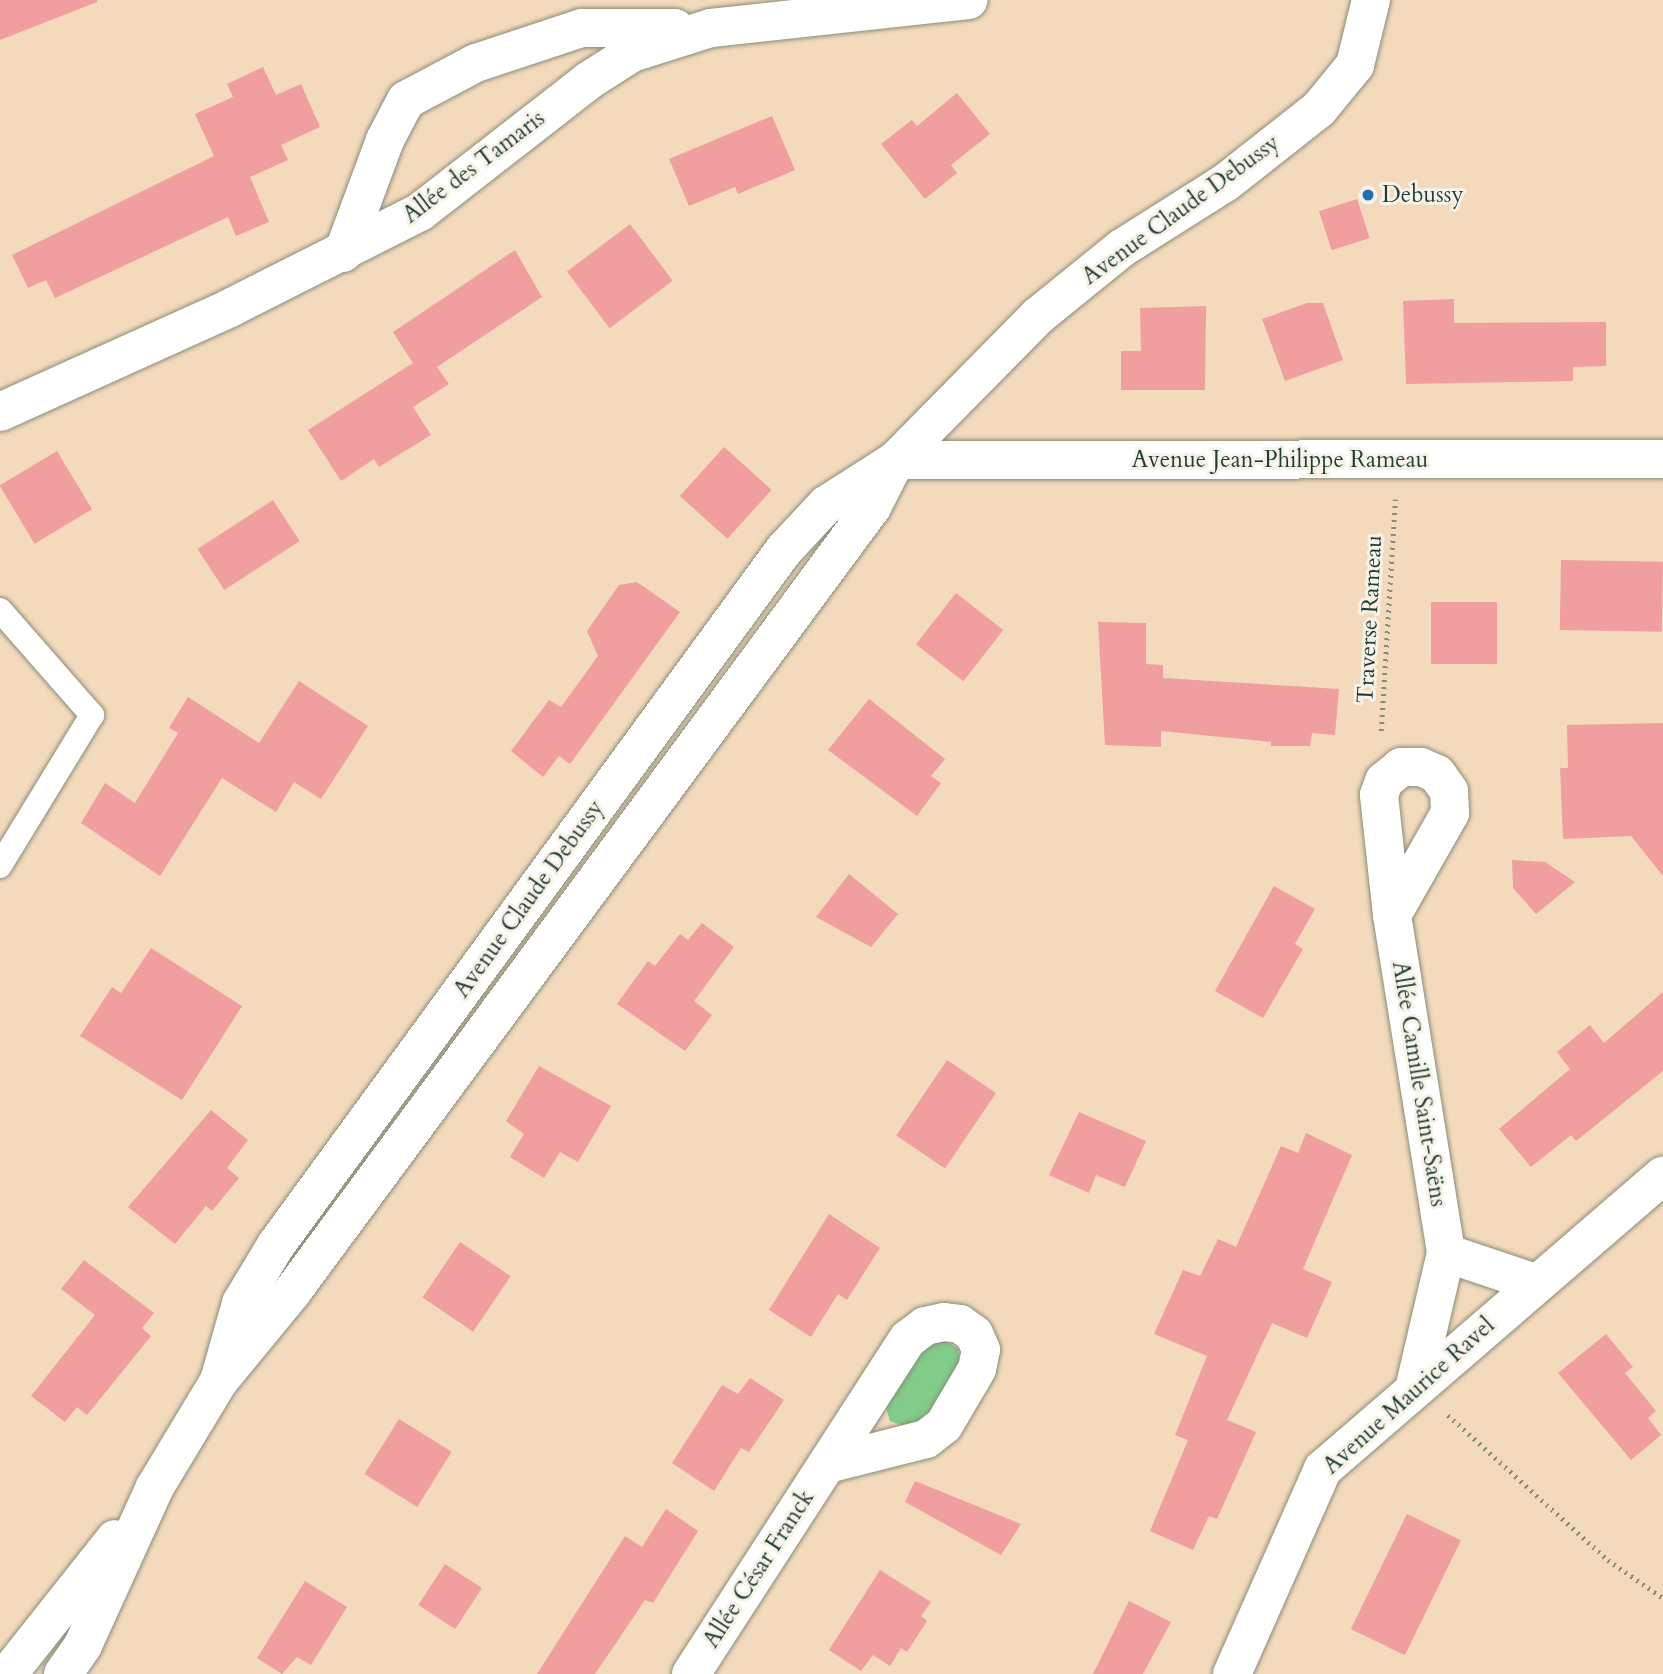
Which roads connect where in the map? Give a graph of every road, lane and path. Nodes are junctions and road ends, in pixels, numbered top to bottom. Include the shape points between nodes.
1 (968, 0) edge
2 (1371, 0) edge
3 (710, 28) junction
4 (343, 253) junction
5 (0, 412) edge
6 (1663, 459) edge
7 (896, 460) junction
8 (1397, 460) junction
9 (0, 610) edge
10 (1384, 781) junction
11 (0, 866) edge
12 (1392, 915) junction
13 (1663, 1176) edge
14 (1446, 1253) junction
15 (1535, 1283) junction
16 (1415, 1385) junction
17 (828, 1464) dead end
18 (155, 1488) junction
19 (1663, 1598) edge
20 (8, 1674) edge
21 (63, 1674) edge
22 (691, 1674) edge
23 (1232, 1674) edge

1 - 3 street, Allée des Tamaris
2 - 7 street, Avenue Claude Debussy via 1355,65 1319,110 1225,183 1122,248 1038,316
3 - 4 street, Allée des Tamaris via 632,53 588,81 420,212
3 - 4 street via 582,28 475,63 406,100 384,140
4 - 5 street, Allée des Tamaris
6 - 8 street, Avenue Jean-Philippe Rameau
7 - 8 street, Avenue Jean-Philippe Rameau
7 - 18 street, Avenue Claude Debussy via 856,530 301,1281 219,1381
8 - 10 path, Traverse Rameau via 1380,743
9 - 11 lane via 92,715
10 - 12 street, Allée Camille Saint-Saëns via 1377,807
10 - 12 street via 1401,767 1421,767 1437,775 1449,791 1450,813
12 - 14 street, Allée Camille Saint-Saëns
13 - 15 street, Avenue Maurice Ravel
14 - 15 street
14 - 16 street
15 - 16 street, Avenue Maurice Ravel
16 - 19 path via 1608,1560
16 - 23 street, Avenue Maurice Ravel via 1323,1469
17 - 22 street, Allée César Franck
18 - 20 street, Avenue Claude Debussy
18 - 21 street, Avenue Claude Debussy via 83,1645

